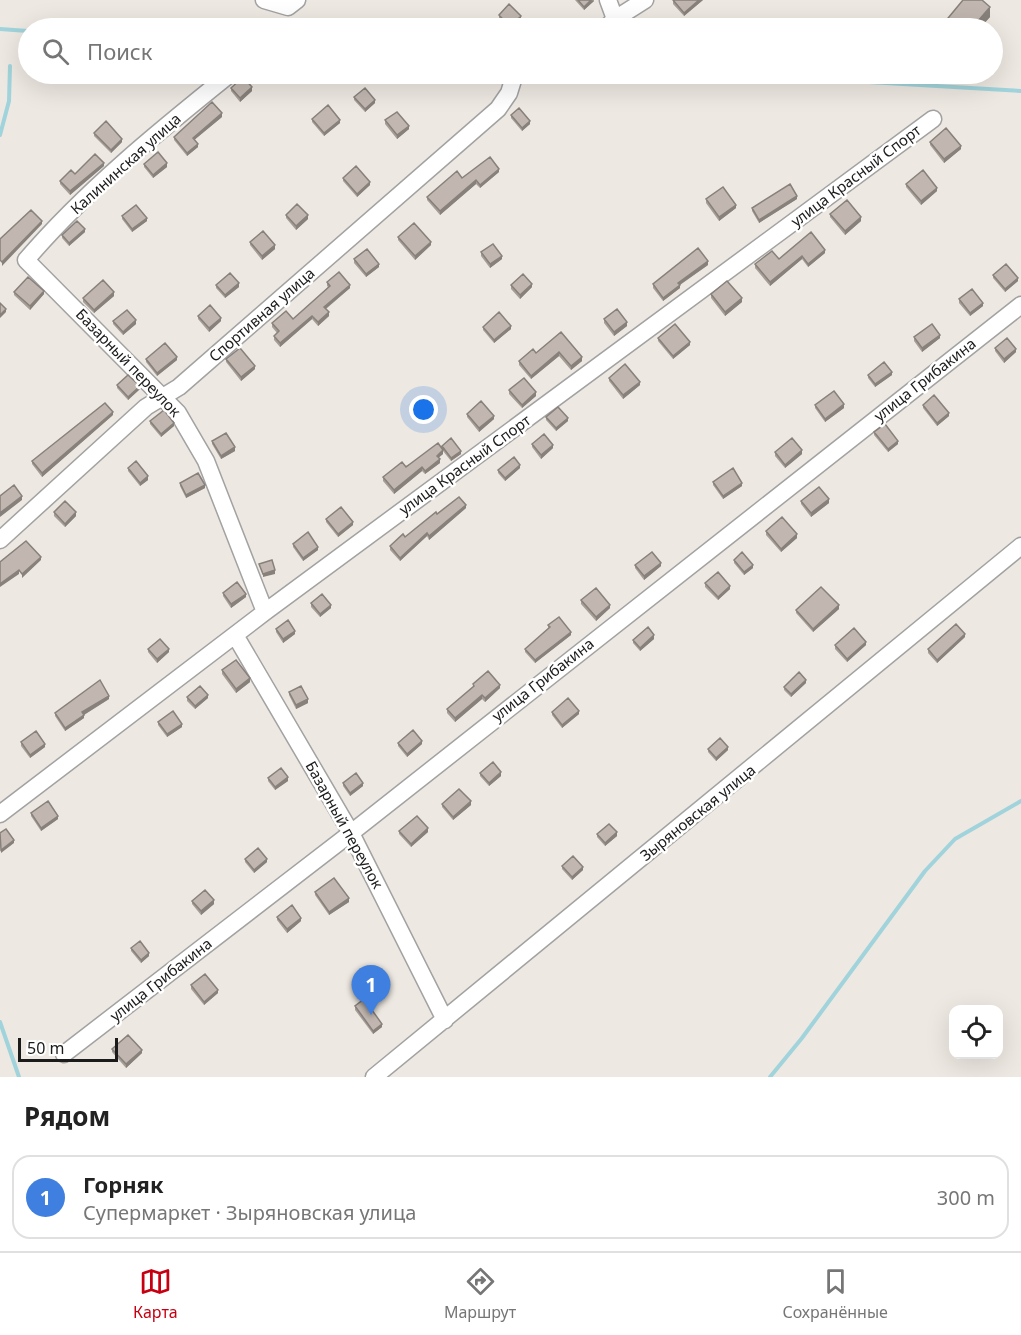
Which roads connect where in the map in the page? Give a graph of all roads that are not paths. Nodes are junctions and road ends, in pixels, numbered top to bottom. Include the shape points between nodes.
1 (264, 0) edge
2 (608, 0) edge
3 (645, 0) edge
4 (292, 3) edge
5 (610, 18) edge
6 (620, 18) edge
7 (218, 84) edge
8 (511, 84) edge
9 (933, 119) dead end
10 (26, 260) joint
11 (1021, 305) edge
12 (163, 398) junction
13 (0, 540) edge
14 (1021, 546) edge
15 (266, 612) junction
16 (235, 635) junction
17 (0, 814) edge
18 (351, 833) junction
19 (445, 1020) junction
20 (64, 1054) dead end
21 (374, 1077) edge

1 - 4 street
2 - 5 street
3 - 6 street
7 - 10 street, Калининская улица via 113,173
8 - 12 street, Спортивная улица via 498,109
9 - 15 street, улица Красный Спорт
10 - 12 street, Базарный переулок
11 - 18 street, улица Грибакина
12 - 13 street, Спортивная улица via 146,407
12 - 15 street, Базарный переулок via 178,413 206,461
14 - 19 street, Зыряновская улица
15 - 16 street, улица Красный Спорт
16 - 17 street, улица Красный Спорт
16 - 18 street, Базарный переулок
18 - 19 street, Базарный переулок
18 - 20 street, улица Грибакина
19 - 21 street, Зыряновская улица

